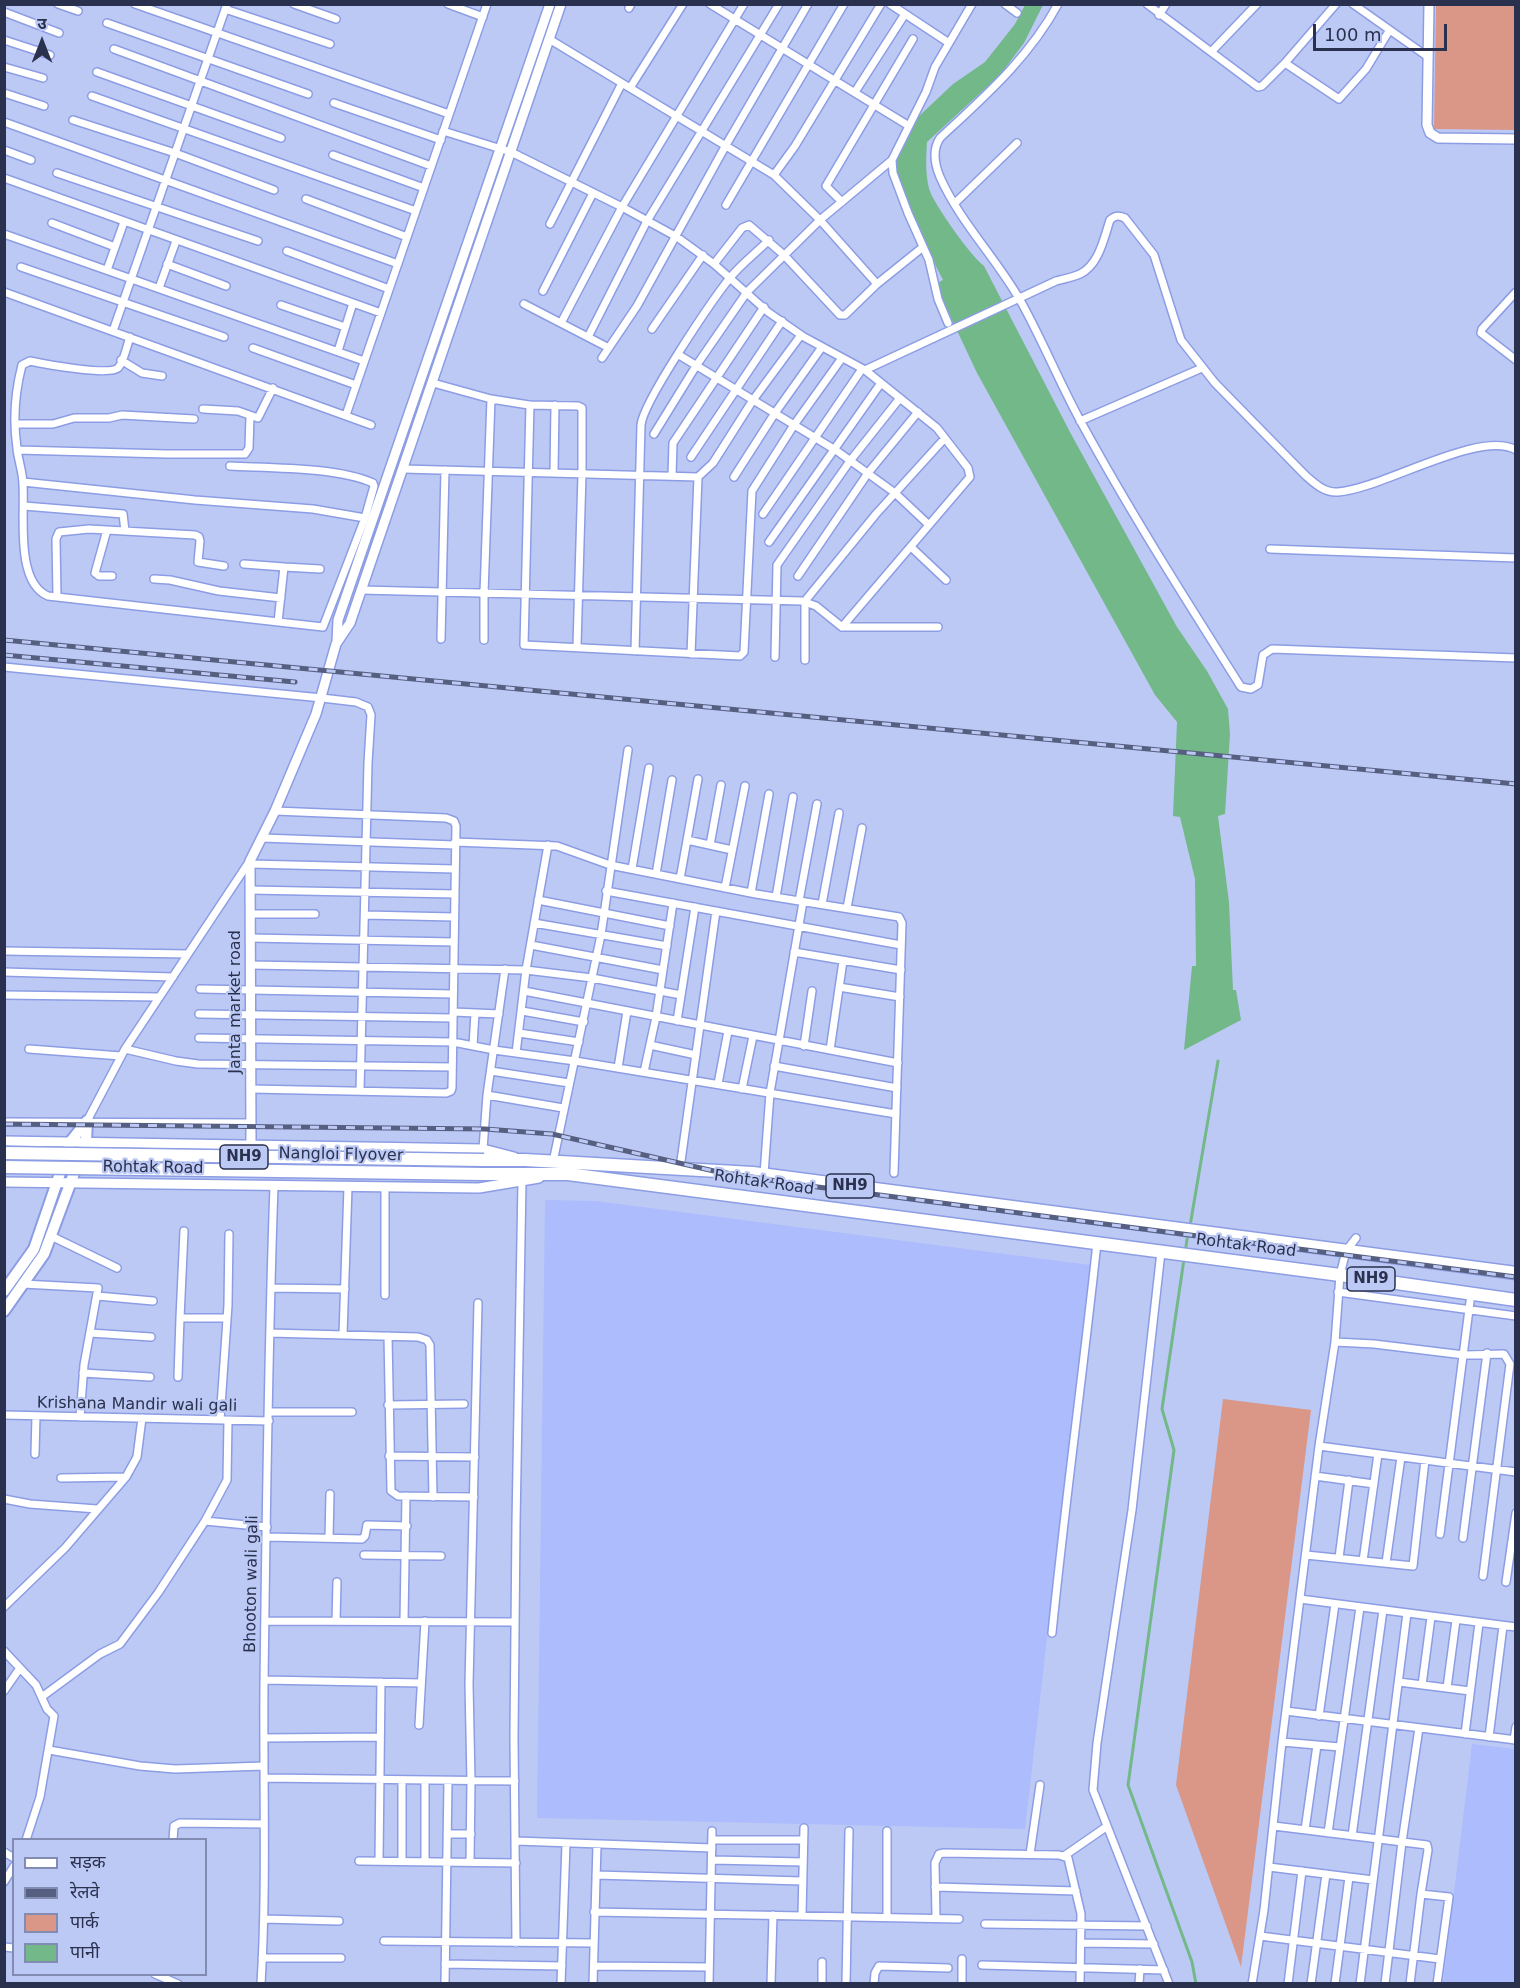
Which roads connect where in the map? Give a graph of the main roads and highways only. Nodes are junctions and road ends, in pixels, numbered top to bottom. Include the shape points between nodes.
1 (4, 1153) edge
2 (525, 1160) joint
3 (4, 1167) edge
4 (568, 1173) joint
5 (1515, 1273) edge
6 (4, 1291) edge
7 (1515, 1300) edge
8 (4, 1311) edge

1 - 2 highway, Nangloi Flyover / NH9, bridge via 483,1155
2 - 5 highway, Rohtak Road / NH9 via 764,1174
3 - 4 highway, Nangloi Flyover / NH9, bridge
4 - 7 highway, Rohtak Road / NH9
6 - 8 main road via 34,1249 71,1141 87,1121 86,1141 44,1254

